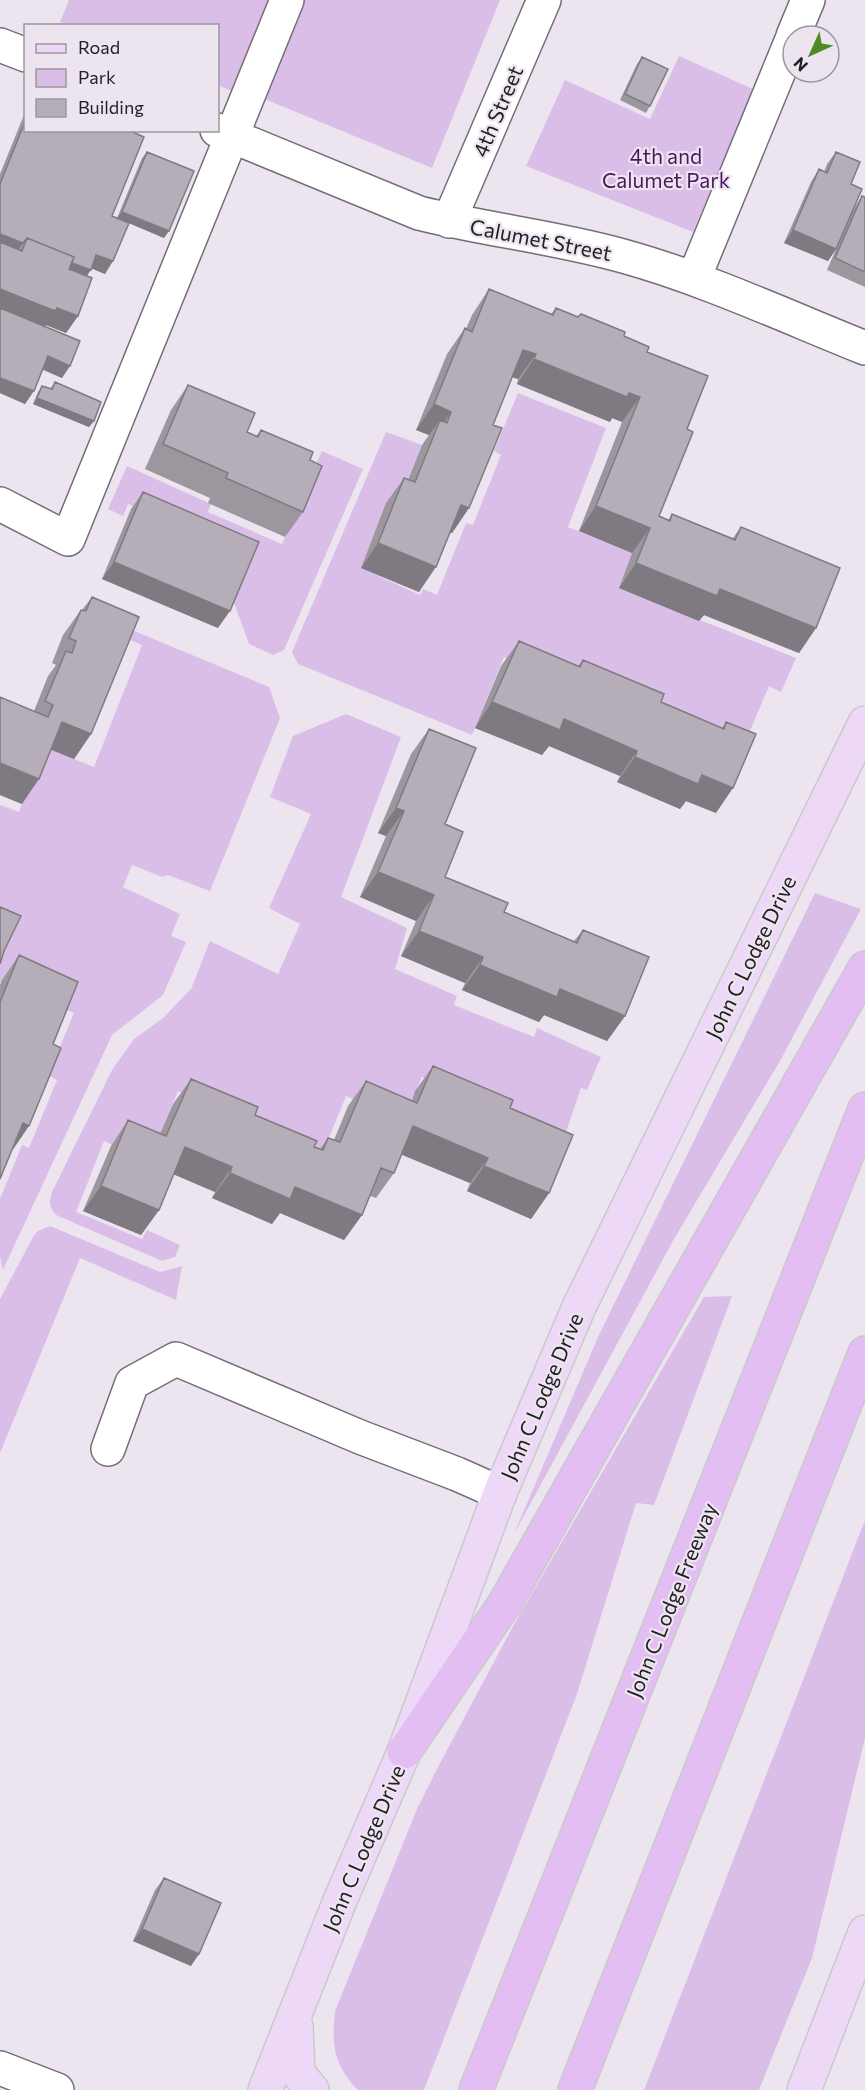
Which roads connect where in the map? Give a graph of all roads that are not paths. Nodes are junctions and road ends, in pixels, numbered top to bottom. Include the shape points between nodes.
1 (287, 0) edge
2 (544, 0) edge
3 (808, 0) edge
4 (798, 24) edge
5 (0, 45) edge
6 (24, 54) edge
7 (781, 65) edge
8 (225, 134) edge
9 (449, 221) junction
10 (694, 278) junction
11 (865, 348) edge
12 (0, 504) edge
13 (865, 723) edge
14 (865, 968) edge
15 (865, 1109) edge
16 (865, 1353) edge
17 (108, 1449) dead end
18 (500, 1493) junction
19 (404, 1752) junction
20 (865, 1932) edge
21 (296, 2012) junction
22 (0, 2068) edge
23 (57, 2090) edge
24 (265, 2090) edge
25 (312, 2090) edge
26 (476, 2090) edge
27 (575, 2090) edge
28 (804, 2090) edge

1 - 8 street
2 - 9 street, 4th Street
3 - 4 street
5 - 6 street
7 - 10 street
8 - 9 street, Calumet Street via 418,213
8 - 12 street via 68,539
9 - 10 street, Calumet Street via 538,236
10 - 11 street, Calumet Street
13 - 18 main road, John C Lodge Drive via 579,1307
14 - 19 highway via 505,1603
15 - 26 highway, John C Lodge Freeway
16 - 27 highway
17 - 18 street via 132,1383 176,1359
18 - 19 main road, John C Lodge Drive
19 - 21 main road, John C Lodge Drive
20 - 28 main road
21 - 24 main road, John C Lodge Drive
21 - 25 main road via 298,2073
22 - 23 street

